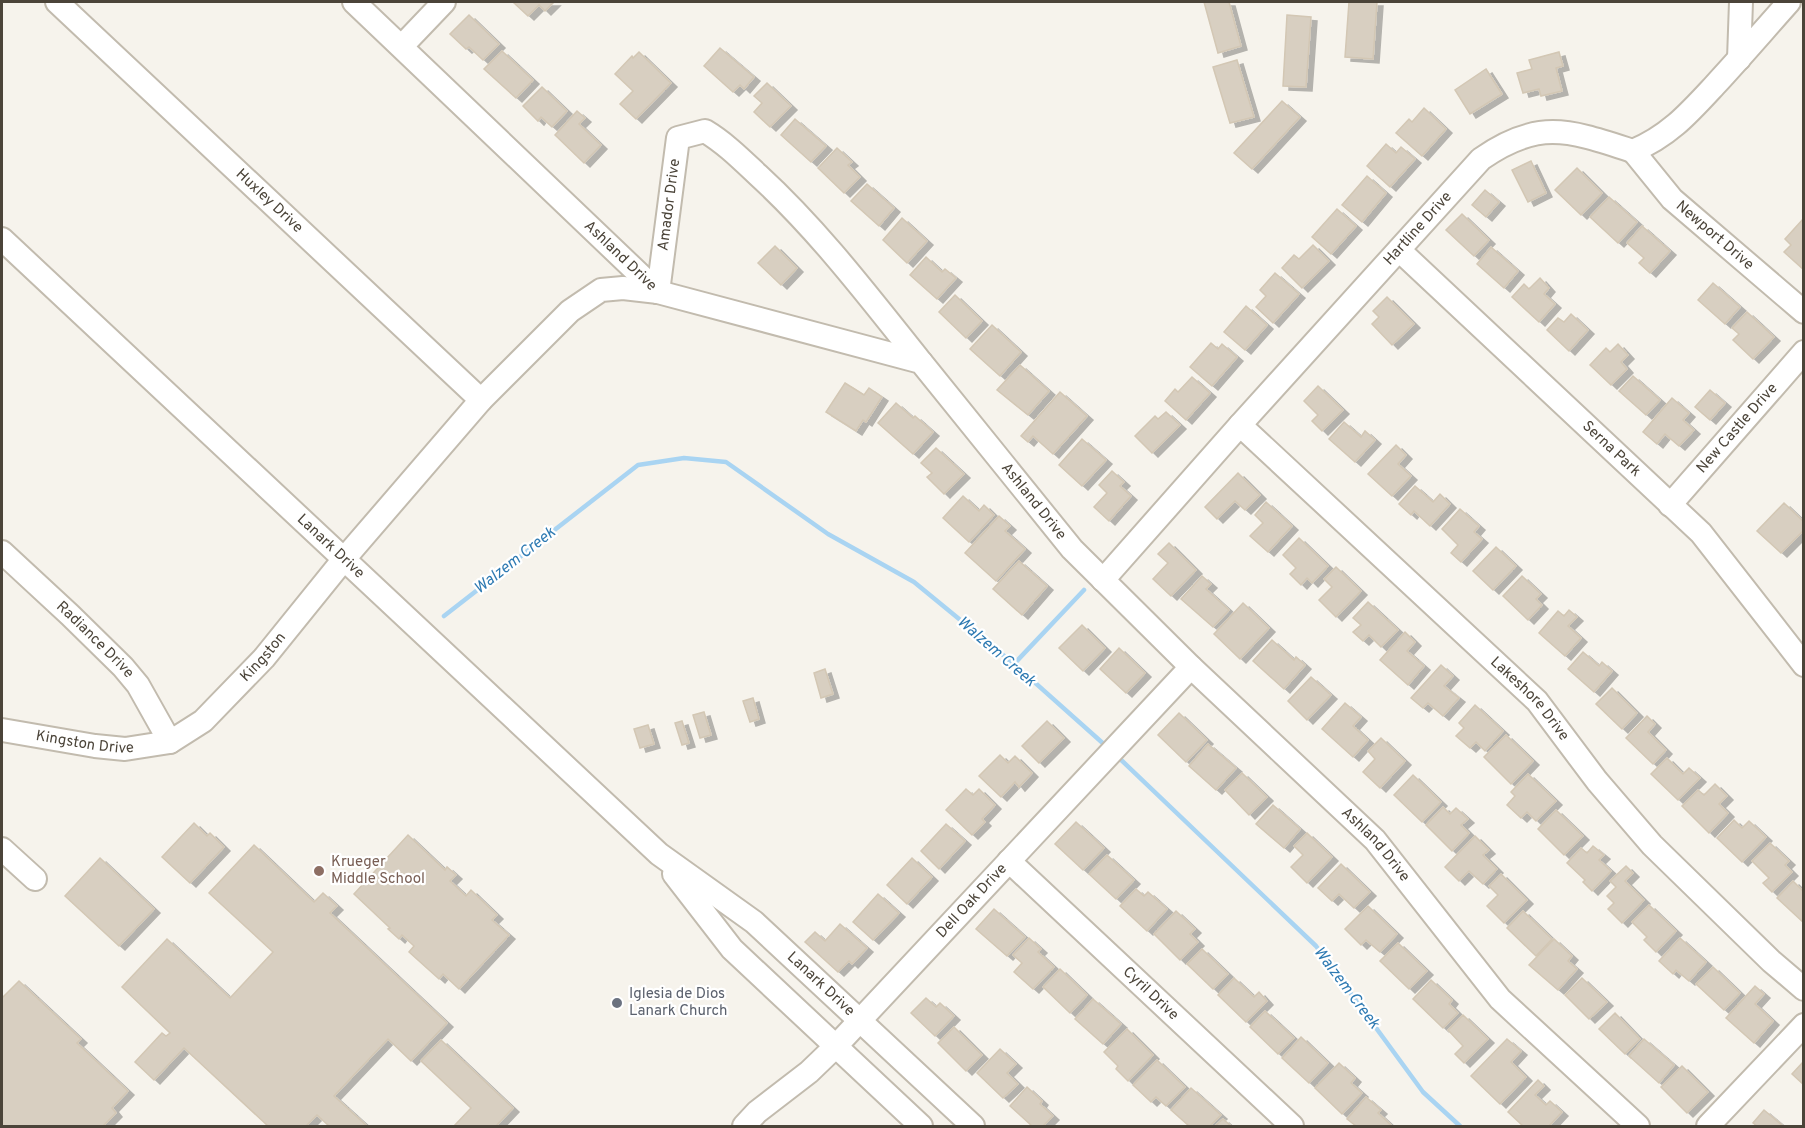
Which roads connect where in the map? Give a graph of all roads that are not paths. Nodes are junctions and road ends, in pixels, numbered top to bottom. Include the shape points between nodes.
1 (57, 2) edge
2 (354, 2) edge
3 (444, 2) edge
4 (1741, 2) edge
5 (1788, 2) edge
6 (402, 46) junction
7 (1739, 59) junction
8 (1633, 151) junction
9 (2, 239) edge
10 (1399, 250) junction
11 (658, 292) junction
12 (1803, 312) edge
13 (1803, 352) edge
14 (921, 362) junction
15 (481, 400) junction
16 (1240, 425) junction
17 (1670, 505) junction
18 (2, 552) edge
19 (344, 559) junction
20 (1103, 580) junction
21 (1803, 665) edge
22 (1191, 667) junction
23 (2, 730) edge
24 (170, 742) junction
25 (2, 849) edge
26 (659, 854) junction
27 (1009, 861) junction
28 (35, 879) dead end
29 (1803, 989) edge
30 (860, 1020) junction
31 (1803, 1025) edge
32 (836, 1046) junction
33 (744, 1126) edge
34 (921, 1126) edge
35 (973, 1126) edge
36 (1292, 1126) edge
37 (1638, 1126) edge
38 (1708, 1126) edge

1 - 15 street, Huxley Drive
2 - 6 street, Ashland Drive
3 - 6 street
4 - 7 street
5 - 7 street
6 - 11 street, Ashland Drive
7 - 8 street via 1666,133
8 - 10 street, Hartline Drive via 1581,134 1545,132 1522,136 1481,159
8 - 12 street, Newport Drive via 1672,199
9 - 19 street, Lanark Drive
10 - 16 street, Hartline Drive
10 - 17 street, Serna Park
11 - 14 street, Ashland Drive
11 - 14 street, Amador Drive via 678,138 705,131 722,141 797,214
11 - 15 street via 601,290 570,311
13 - 17 street, New Castle Drive
14 - 20 street, Ashland Drive via 1072,549
15 - 19 street
16 - 20 street, Hartline Drive
16 - 29 street, Lakeshore Drive via 1537,701 1597,781 1652,845
17 - 21 street, Serna Park via 1701,533
18 - 24 street, Radiance Drive via 123,667 138,685
19 - 24 street, Kingston via 264,658 203,721
19 - 26 street, Lanark Drive
20 - 22 street, Ashland Drive
22 - 27 street, Dell Oak Drive
22 - 37 street, Ashland Drive via 1375,840 1500,999
23 - 24 street, Kingston Drive via 125,749
25 - 28 street
26 - 30 street, Lanark Drive via 754,922
26 - 32 street, Lanark Drive via 732,949
27 - 30 street, Dell Oak Drive
27 - 36 street, Cyril Drive
30 - 32 street, Dell Oak Drive
30 - 35 street, Lanark Drive
31 - 38 street
32 - 33 street, Dell Oak Drive
32 - 34 street, Lanark Drive

